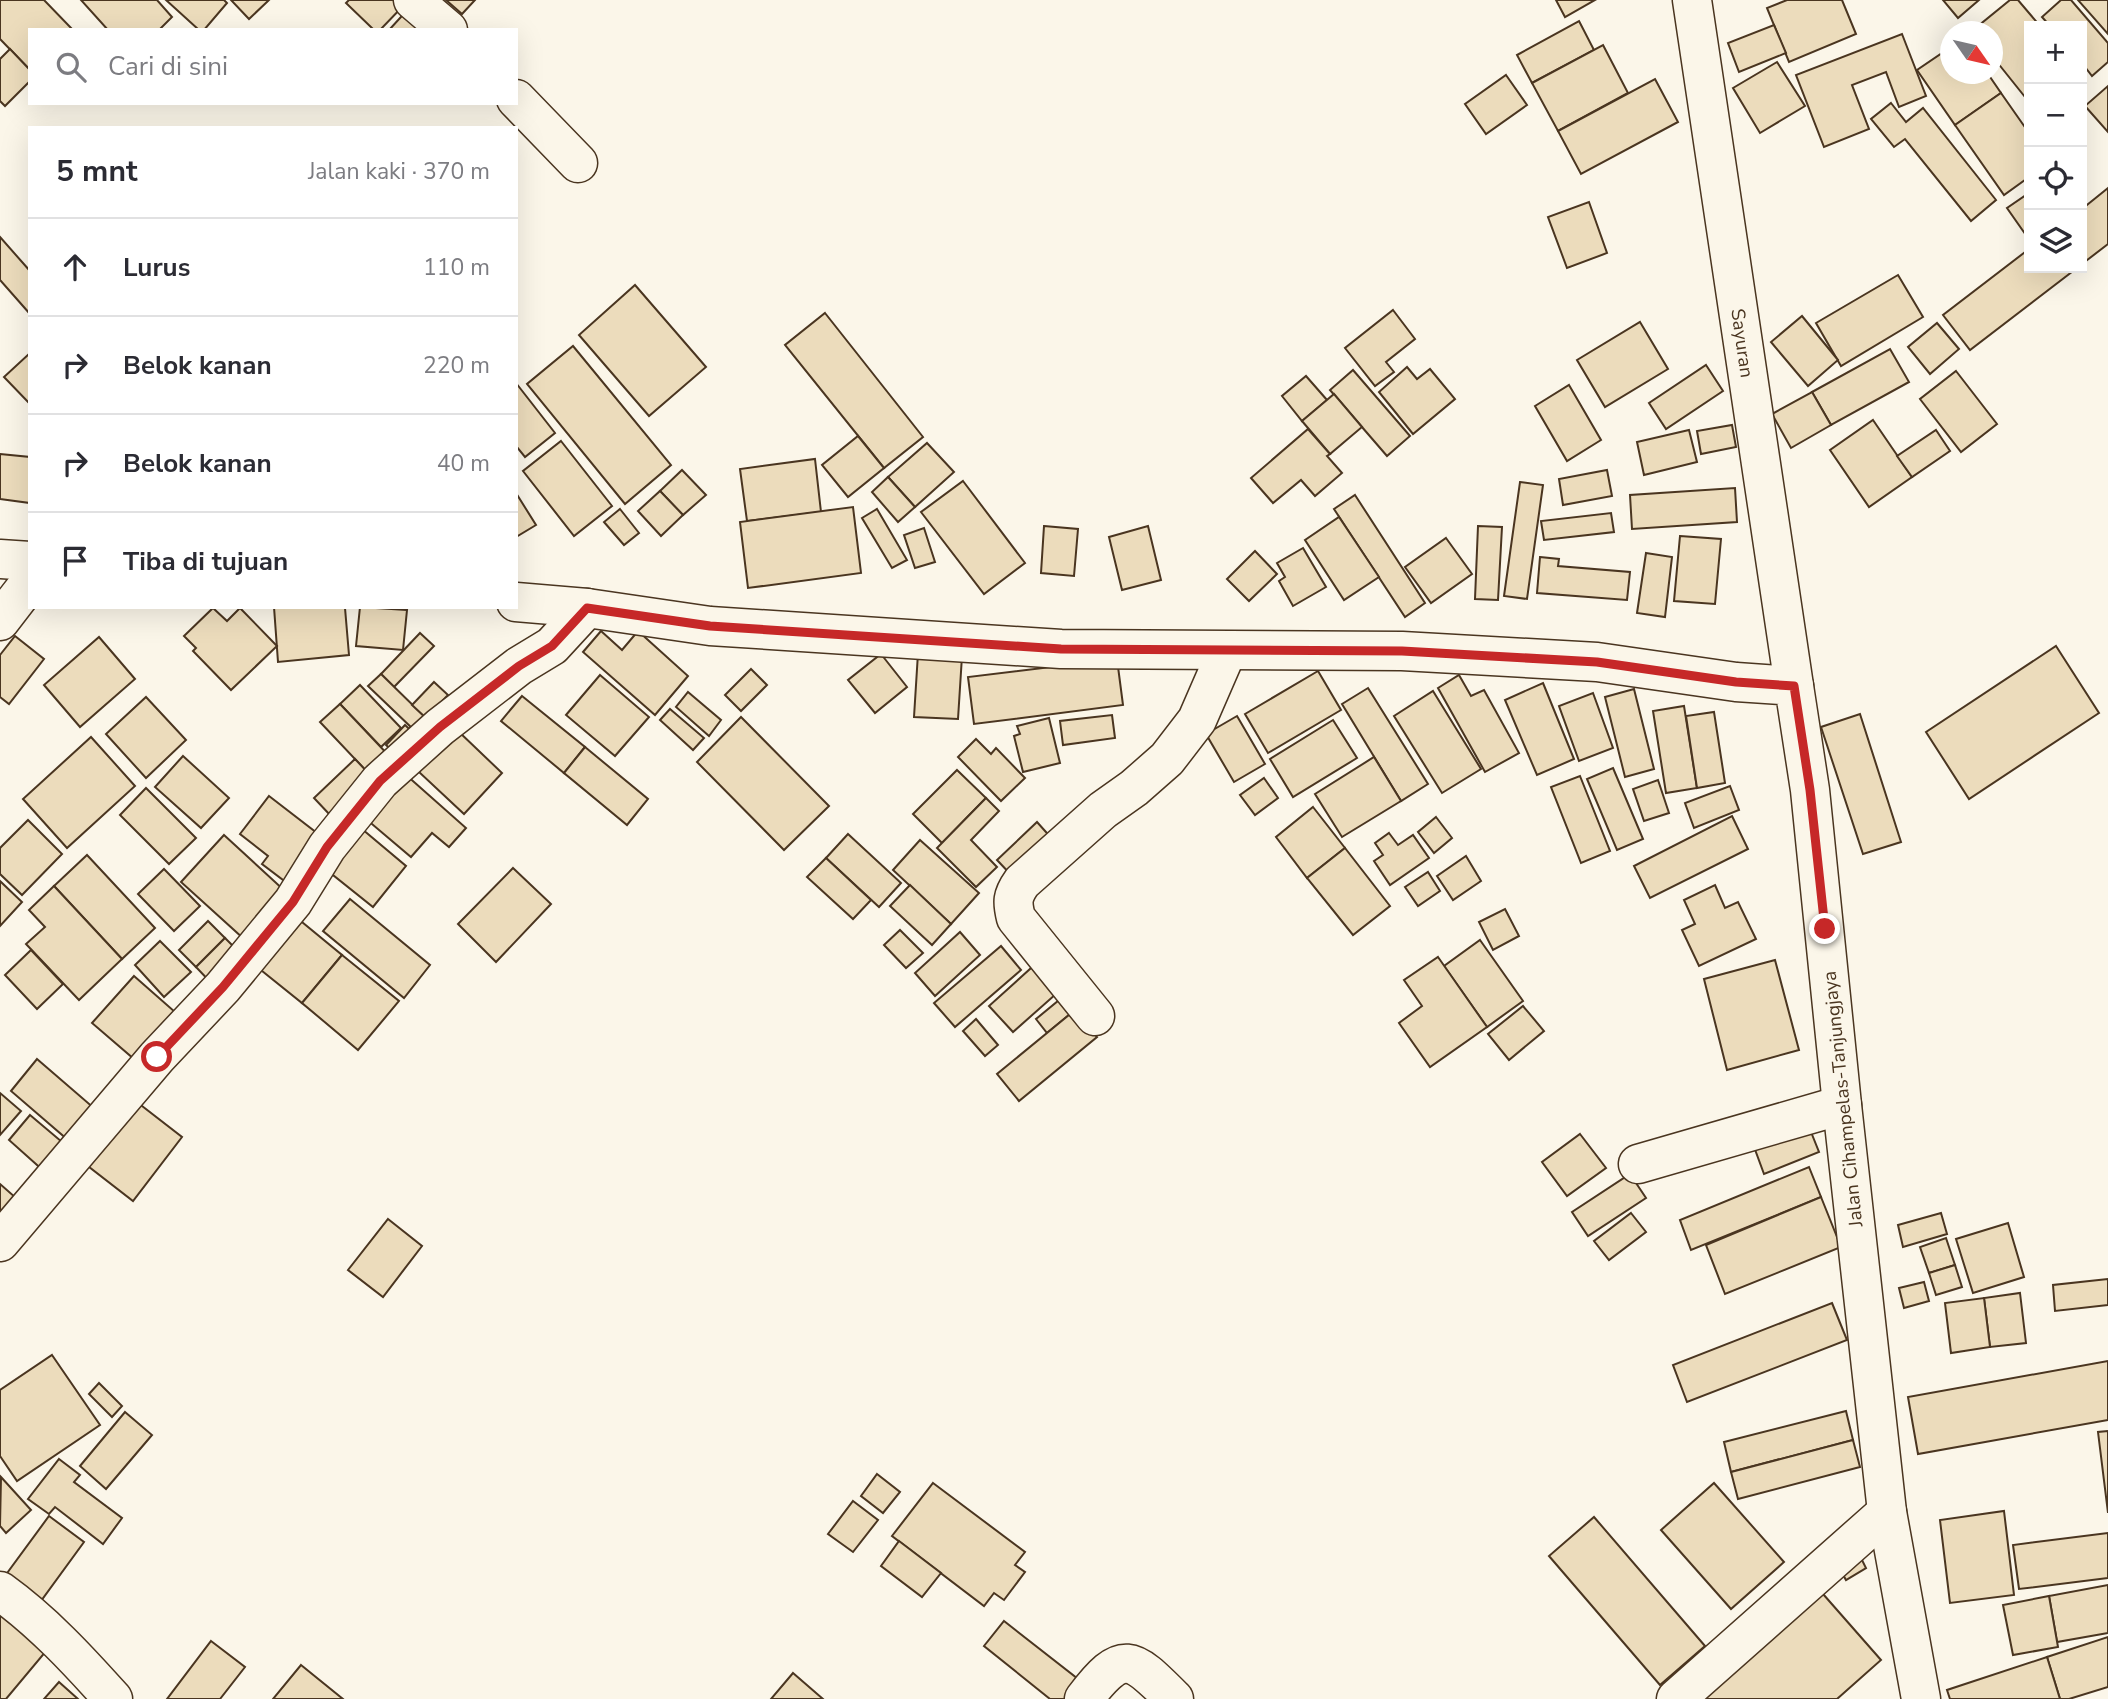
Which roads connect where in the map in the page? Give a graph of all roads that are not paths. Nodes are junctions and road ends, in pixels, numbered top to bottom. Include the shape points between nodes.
1 (413, 0) edge
2 (1692, 0) edge
3 (446, 28) edge
4 (518, 101) edge
5 (578, 163) dead end
6 (0, 559) edge
7 (28, 561) edge
8 (28, 585) edge
9 (518, 602) edge
10 (587, 608) junction
11 (0, 621) edge
12 (1227, 651) junction
13 (1794, 686) junction
14 (1095, 1016) dead end
15 (1842, 1105) junction
16 (1637, 1164) dead end
17 (0, 1242) edge
18 (1887, 1511) junction
19 (0, 1591) edge
20 (113, 1699) edge
21 (1084, 1699) edge
22 (1174, 1699) edge
23 (1676, 1699) edge
24 (1921, 1699) edge

1 - 3 street
2 - 13 street, Sayuran
4 - 5 street
6 - 7 street
8 - 11 street
9 - 10 street
10 - 12 street via 710,626 1061,649
10 - 17 street via 552,646 440,727 380,781 327,847 293,902 223,987 157,1057
12 - 13 street via 1402,651 1583,661
12 - 14 street via 1198,720 1167,760 1103,810 1015,892 1016,918
13 - 15 street, Jalan Cihampelas-Tanjungjaya via 1810,790
15 - 16 street
15 - 18 street, Jalan Cihampelas-Tanjungjaya
18 - 23 street
18 - 24 street, Jalan Cihampelas-Tanjungjaya
19 - 20 street via 62,1644
21 - 22 street via 1109,1669 1126,1662 1139,1667

